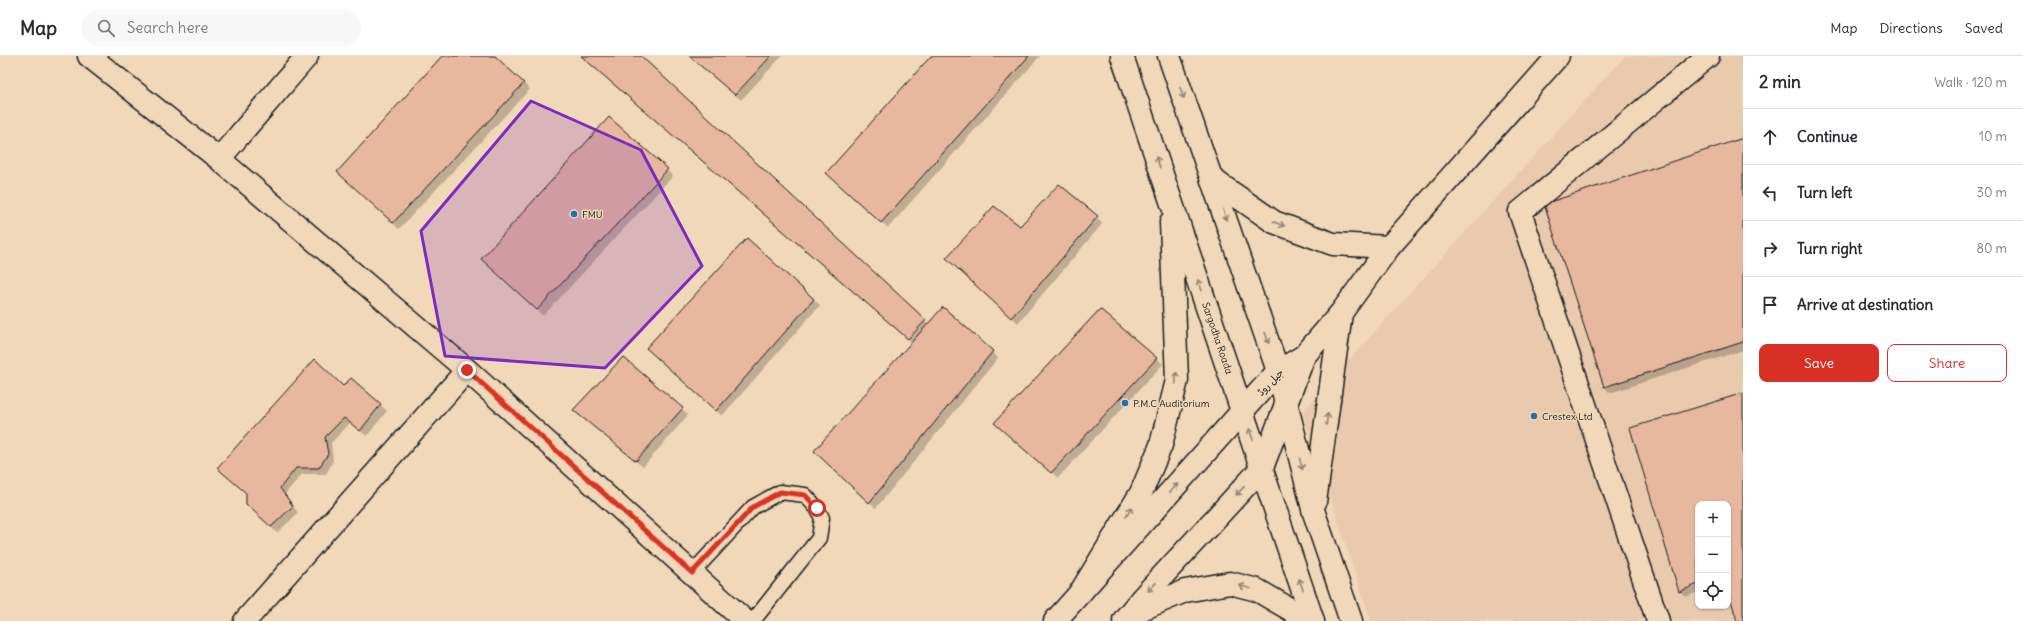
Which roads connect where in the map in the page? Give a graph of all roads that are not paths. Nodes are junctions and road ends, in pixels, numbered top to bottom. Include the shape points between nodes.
1 (89, 56) edge
2 (307, 56) edge
3 (1122, 56) edge
4 (1169, 56) edge
5 (1558, 56) edge
6 (1708, 56) edge
7 (219, 159) junction
8 (1212, 179) junction
9 (1170, 197) junction
10 (1389, 247) junction
11 (1341, 313) junction
12 (1304, 356) junction
13 (467, 370) junction
14 (1278, 371) junction
15 (1286, 406) junction
16 (1243, 411) junction
17 (1262, 468) junction
18 (1314, 513) junction
19 (692, 573) junction
20 (1080, 594) junction
21 (245, 621) edge
22 (745, 621) edge
23 (753, 621) edge
24 (1055, 621) edge
25 (1124, 621) edge
26 (1129, 621) edge
27 (1301, 621) edge
28 (1313, 621) edge
29 (1351, 621) edge
30 (1658, 621) edge

1 - 7 main road
2 - 7 main road
9 -> 3 main road, Sargodha Roada
4 -> 8 main road
5 - 10 main road
6 - 30 main road via 1520,212
7 - 13 main road
8 -> 10 main road via 1274,222 1333,244
8 -> 14 main road
16 -> 9 main road, Sargodha Roada
20 -> 9 main road via 1141,493 1161,446 1177,380
10 - 11 main road
11 - 12 main road
18 -> 11 main road
12 - 14 main road, جیل روڈ
12 - 15 main road, جیل روڈ
13 - 19 main road
13 - 21 main road
14 - 15 main road
14 - 16 main road, جیل روڈ
15 - 17 main road, جیل روڈ
15 -> 18 main road
17 -> 16 main road, Sargodha Roada
20 -> 16 main road, جیل روڈ
17 -> 25 main road, جیل روڈ via 1142,598
28 -> 17 main road, Sargodha Roada
18 - 29 main road
19 - 22 main road
19 - 23 lane via 753,507 780,492 805,495 822,518 819,538
20 - 24 main road, جیل روڈ
27 -> 26 main road via 1294,611 1257,590 1230,583 1185,591 1142,609

